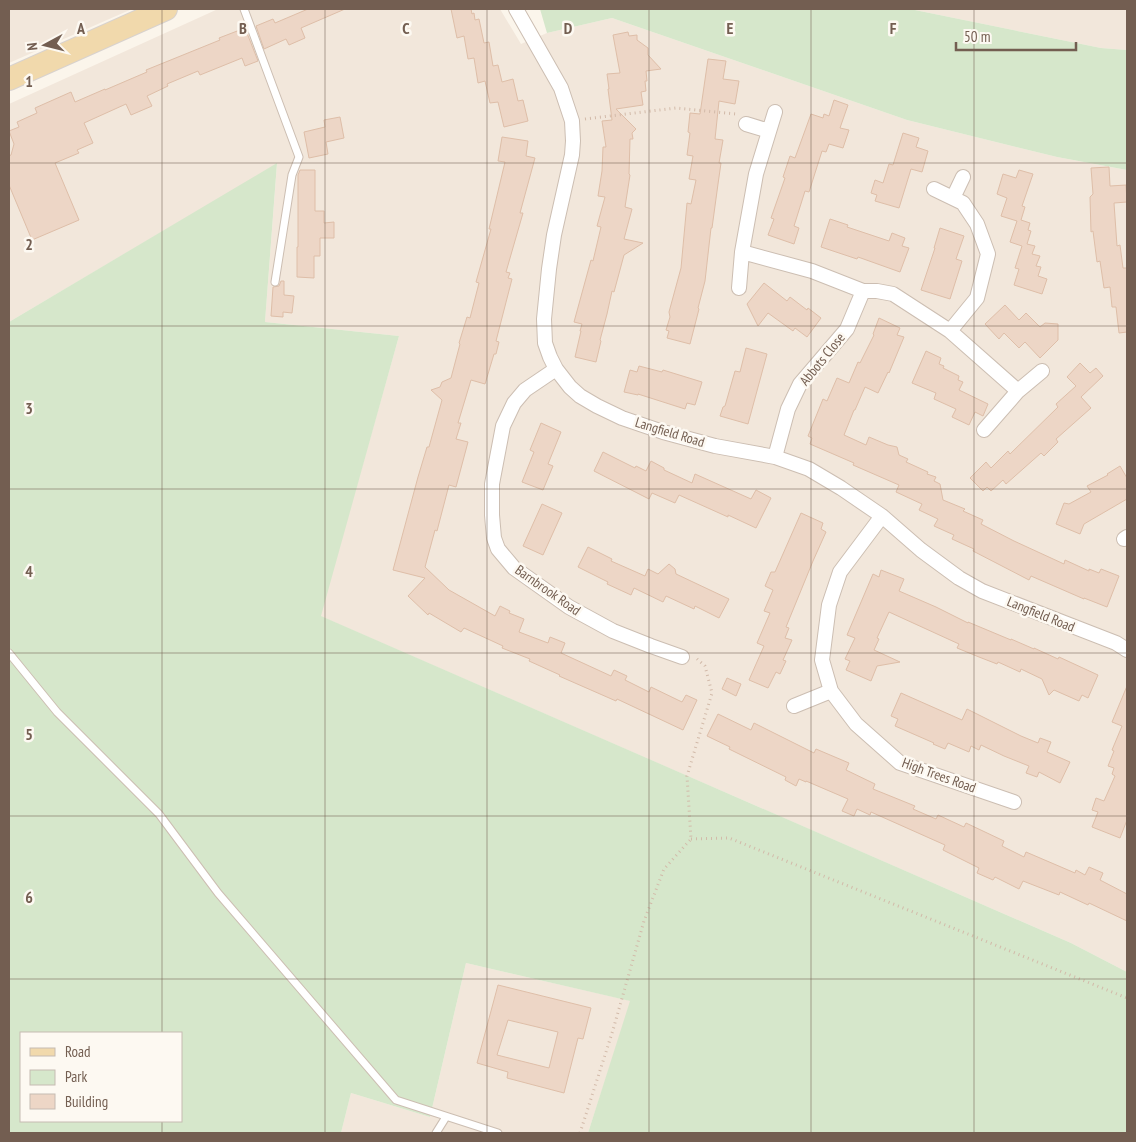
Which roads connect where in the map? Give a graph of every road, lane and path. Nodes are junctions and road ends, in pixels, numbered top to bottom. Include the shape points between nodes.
1 (166, 9) edge
2 (244, 9) edge
3 (516, 9) edge
4 (9, 79) edge
5 (775, 112) dead end
6 (572, 121) junction
7 (746, 124) joint
8 (769, 131) junction
9 (963, 177) dead end
10 (934, 189) dead end
11 (953, 198) junction
12 (742, 252) junction
13 (275, 282) dead end
14 (739, 288) dead end
15 (863, 290) junction
16 (950, 331) junction
17 (556, 369) junction
18 (1042, 371) dead end
19 (1018, 392) junction
20 (984, 430) dead end
21 (775, 457) junction
22 (882, 516) junction
23 (1127, 650) edge
24 (9, 653) edge
25 (682, 657) joint
26 (831, 691) junction
27 (794, 706) dead end
28 (1014, 802) dead end
29 (691, 839) junction
30 (1127, 998) edge
31 (446, 1117) junction
32 (436, 1133) edge
33 (498, 1133) edge
34 (580, 1133) edge

1 - 4 main road
2 - 13 lane via 299,157 292,175
3 - 6 street, Langfield Road via 561,88
5 - 8 street
6 - 7 path via 676,108 739,114
6 - 17 street, Langfield Road via 572,154 554,236 544,319 545,343
7 - 8 street
8 - 12 street via 756,174
9 - 11 street
10 - 11 street
11 - 16 street via 963,204 977,224 988,254 977,298
12 - 14 street
12 - 15 street via 812,271
15 - 16 street via 893,294
15 - 21 street, Abbots Close via 847,329 800,384 788,409
16 - 19 street
17 - 21 street, Langfield Road via 580,396 622,418 715,446
17 - 25 street, Barnbrook Road via 525,390 502,426 492,484 494,538 498,548 514,568 569,607 613,631
18 - 19 street
19 - 20 street
21 - 22 street, Langfield Road via 809,469
22 - 23 street, Langfield Road via 921,550 982,591
22 - 26 street, High Trees Road via 840,572 829,604 822,660
24 - 31 lane via 57,712 159,814 218,893 396,1100
25 - 29 path via 686,649 705,666 712,693 688,776
26 - 27 street
26 - 28 street, High Trees Road via 856,724 900,763
29 - 30 path via 730,838
29 - 34 path via 664,869 644,920
31 - 32 lane
31 - 33 lane

